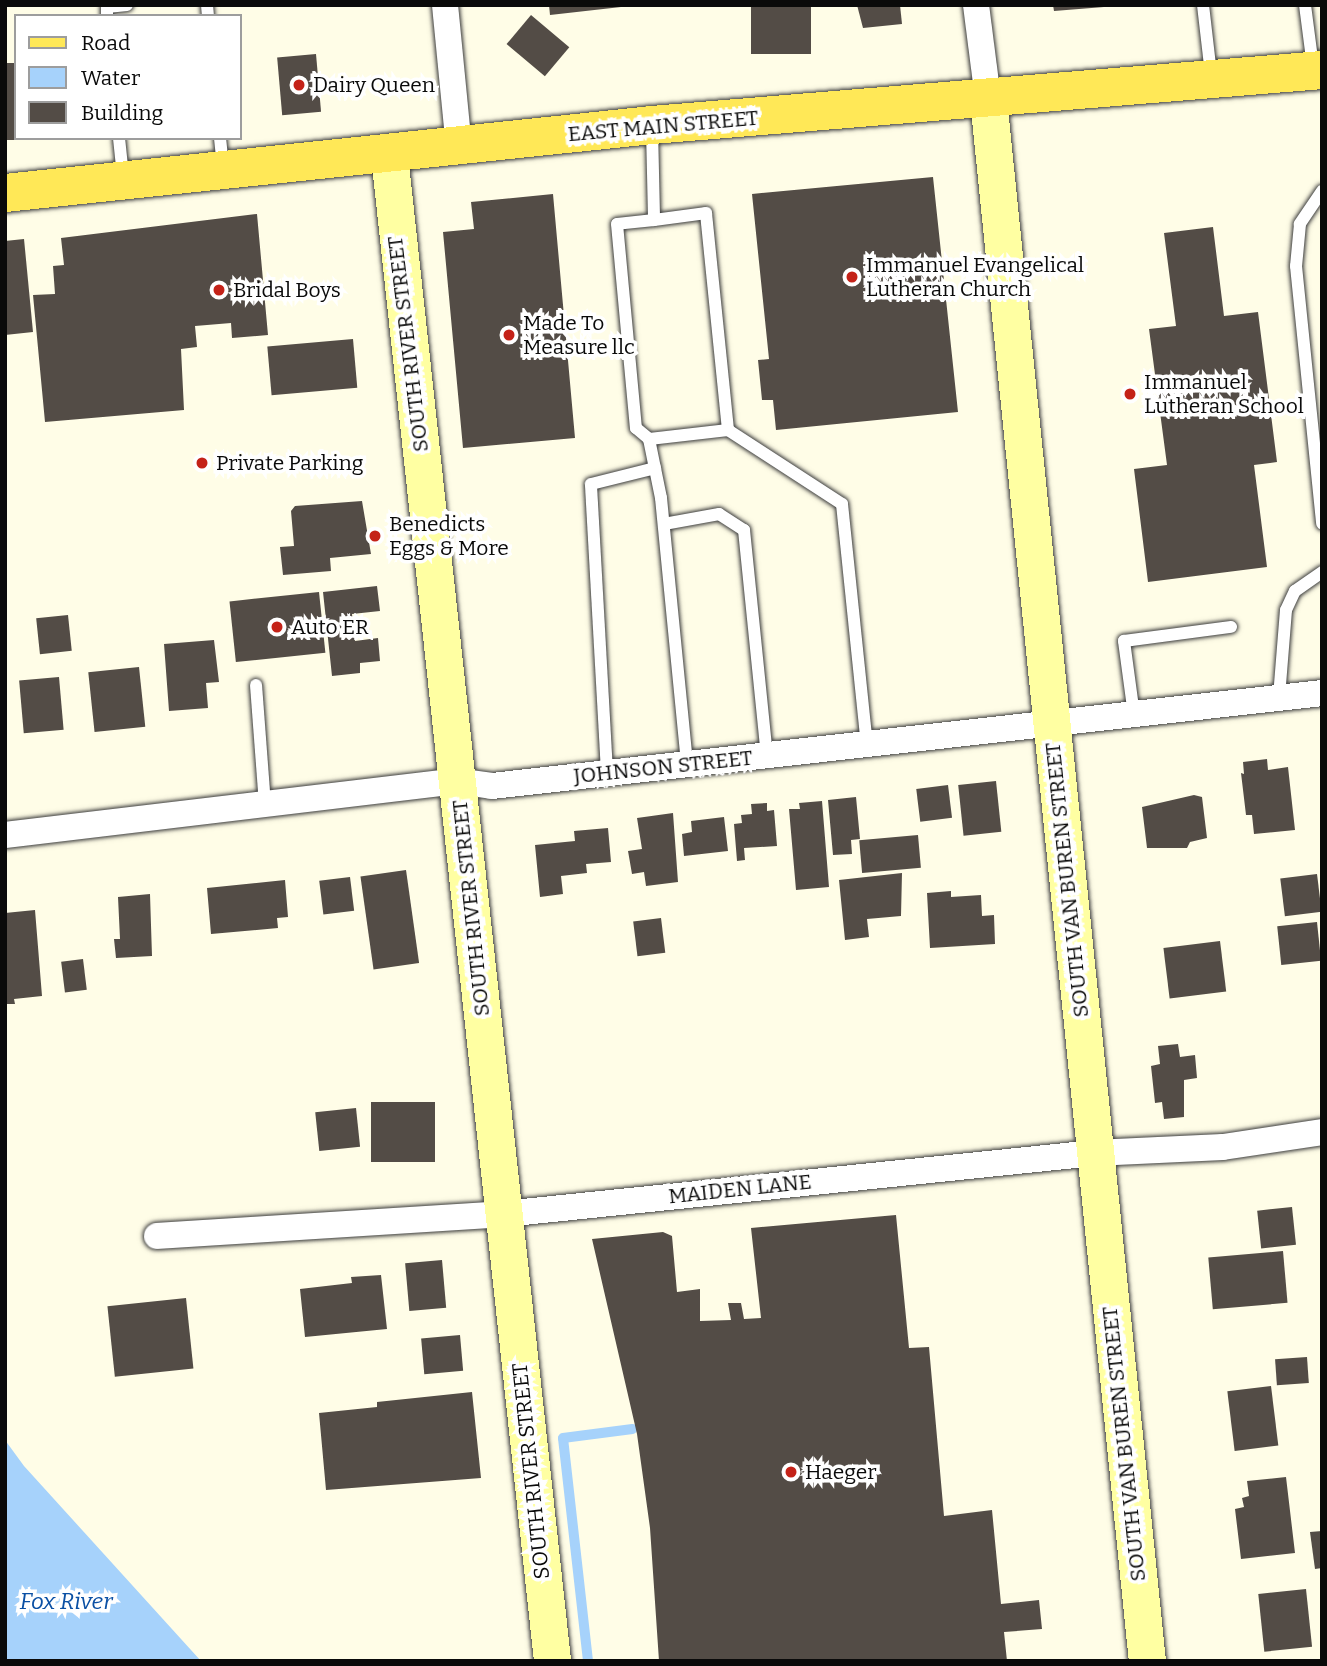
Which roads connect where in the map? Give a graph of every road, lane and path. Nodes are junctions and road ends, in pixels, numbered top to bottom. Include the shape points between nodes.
1 (127, 5) edge
2 (445, 5) edge
3 (976, 5) edge
4 (1202, 5) edge
5 (1305, 5) edge
6 (107, 14) edge
7 (1317, 70) edge
8 (1212, 77) junction
9 (988, 99) junction
10 (652, 125) junction
11 (120, 140) edge
12 (459, 147) junction
13 (222, 155) edge
14 (389, 155) junction
15 (124, 181) junction
16 (1322, 191) edge
17 (5, 193) edge
18 (654, 220) junction
19 (728, 430) junction
20 (649, 439) junction
21 (655, 468) junction
22 (664, 524) junction
23 (1322, 524) edge
24 (1322, 572) edge
25 (1231, 627) dead end
26 (256, 685) dead end
27 (1322, 693) edge
28 (1279, 697) junction
29 (1134, 715) junction
30 (1051, 723) junction
31 (867, 744) junction
32 (766, 756) junction
33 (687, 764) junction
34 (607, 772) junction
35 (457, 781) junction
36 (265, 804) junction
37 (5, 835) edge
38 (1322, 1132) edge
39 (1094, 1153) junction
40 (504, 1214) junction
41 (157, 1237) dead end
42 (552, 1661) edge
43 (1147, 1661) edge

1 - 6 lane via 107,7
2 - 12 street
3 - 9 street
4 - 8 lane
5 - 7 lane
7 - 8 main road, EAST MAIN STREET
8 - 9 main road, EAST MAIN STREET
9 - 10 main road, EAST MAIN STREET
9 - 30 street, SOUTH VAN BUREN STREET
10 - 12 main road, EAST MAIN STREET
10 - 18 lane
11 - 15 lane
12 - 14 main road, EAST MAIN STREET
13 - 14 main road, EAST MAIN STREET
13 - 15 main road, EAST MAIN STREET
14 - 35 street, SOUTH RIVER STREET
15 - 17 main road, EAST MAIN STREET
16 - 23 lane via 1300,224 1296,267
18 - 19 lane via 706,213
18 - 20 lane via 617,224 636,428
19 - 20 lane
19 - 31 lane via 842,504
20 - 21 lane
21 - 22 lane
21 - 34 lane via 591,484
22 - 32 lane via 719,514 744,530
22 - 33 lane
24 - 28 lane via 1295,591 1286,610
25 - 29 lane via 1124,641
26 - 36 lane
27 - 28 street, JOHNSON STREET
28 - 29 street, JOHNSON STREET
29 - 30 street, JOHNSON STREET
30 - 31 street, JOHNSON STREET
30 - 39 street, SOUTH VAN BUREN STREET
31 - 32 street, JOHNSON STREET
32 - 33 street, JOHNSON STREET
33 - 34 street, JOHNSON STREET
34 - 35 street, JOHNSON STREET via 492,786
35 - 36 street, JOHNSON STREET
35 - 40 street, SOUTH RIVER STREET
36 - 37 street, JOHNSON STREET
38 - 39 street, MAIDEN LANE via 1223,1147
39 - 40 street, MAIDEN LANE
39 - 43 street, SOUTH VAN BUREN STREET
40 - 41 street, MAIDEN LANE
40 - 42 street, SOUTH RIVER STREET

